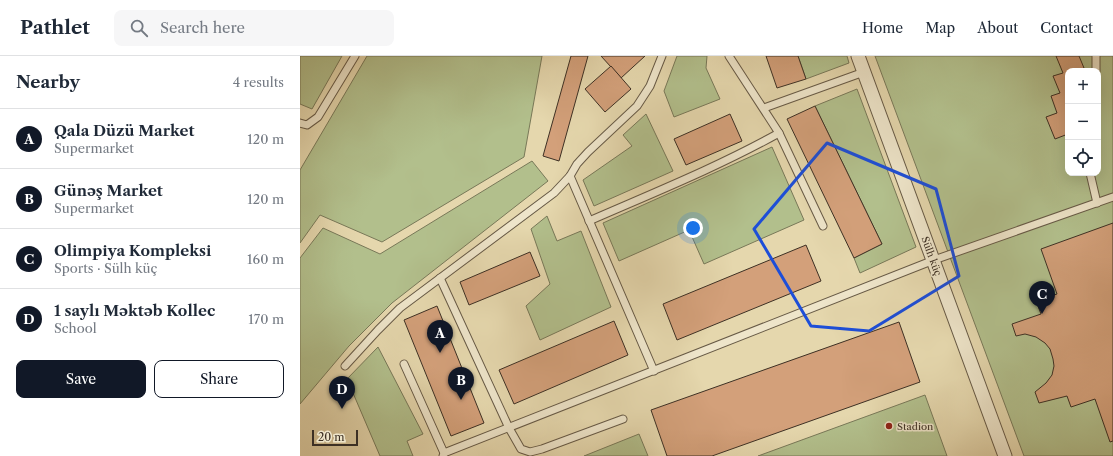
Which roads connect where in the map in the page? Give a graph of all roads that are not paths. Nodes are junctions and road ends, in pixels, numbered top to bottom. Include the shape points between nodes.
1 (355, 56) edge
2 (662, 56) edge
3 (729, 56) edge
4 (858, 56) edge
5 (1096, 56) edge
6 (1096, 68) edge
7 (864, 72) junction
8 (764, 108) junction
9 (300, 123) edge
10 (779, 133) junction
11 (570, 176) junction
12 (1091, 176) edge
13 (1113, 197) edge
14 (1097, 203) junction
15 (589, 221) junction
16 (823, 226) dead end
17 (934, 260) junction
18 (440, 278) junction
19 (404, 364) dead end
20 (345, 366) dead end
21 (654, 371) junction
22 (623, 420) dead end
23 (509, 428) junction
24 (444, 455) edge
25 (1005, 456) edge

1 - 9 lane via 318,117 307,125
2 - 11 lane via 650,86 637,106 588,152
3 - 8 lane
4 - 7 street, Sülh küç
5 - 6 lane
7 - 8 lane
7 - 17 street, Sülh küç
8 - 10 lane
10 - 15 lane via 711,167
10 - 16 lane
11 - 15 lane
11 - 18 lane via 554,193
12 - 14 lane
13 - 14 lane
14 - 17 lane
15 - 21 lane
17 - 21 lane
17 - 25 street, Sülh küç
18 - 20 lane via 400,308
18 - 23 lane
19 - 24 lane
21 - 23 lane
22 - 23 lane via 530,452 521,448
23 - 24 lane

